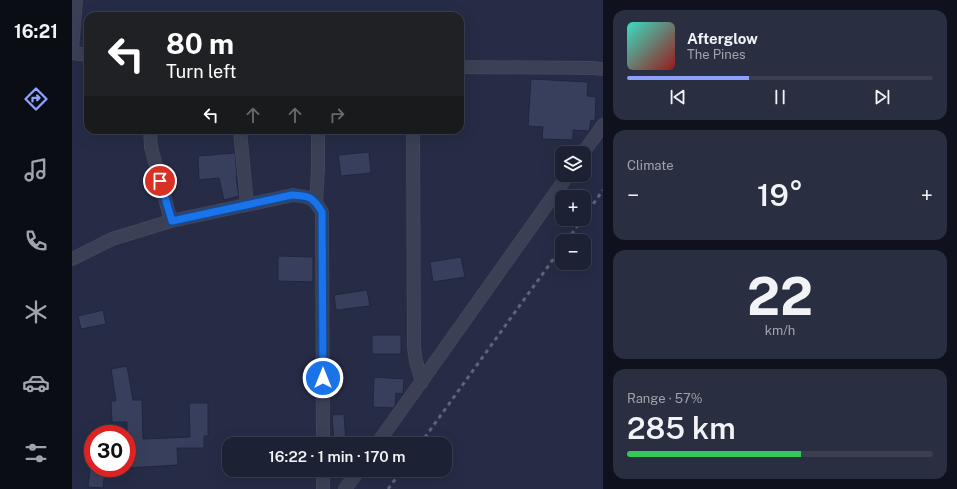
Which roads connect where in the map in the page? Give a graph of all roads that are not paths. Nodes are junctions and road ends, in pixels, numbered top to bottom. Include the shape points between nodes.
1 (76, 0) edge
2 (72, 51) edge
3 (84, 54) edge
4 (464, 67) edge
5 (603, 69) edge
6 (603, 125) edge
7 (150, 134) edge
8 (240, 134) edge
9 (318, 134) edge
10 (413, 134) edge
11 (588, 146) edge
12 (563, 182) edge
13 (311, 199) junction
14 (247, 205) junction
15 (172, 221) junction
16 (72, 259) edge
17 (422, 382) junction
18 (323, 437) edge
19 (382, 437) edge
20 (323, 477) edge
21 (354, 477) edge
22 (322, 489) edge
23 (346, 489) edge

1 - 2 street
2 - 3 street
4 - 5 street
6 - 11 street
7 - 15 street via 151,147
8 - 14 street
9 - 13 street via 317,182
10 - 17 street via 414,348
12 - 17 street
13 - 14 street via 292,195
13 - 18 street via 322,212
14 - 15 street
15 - 16 street via 112,239
17 - 19 street
20 - 22 street
21 - 23 street

